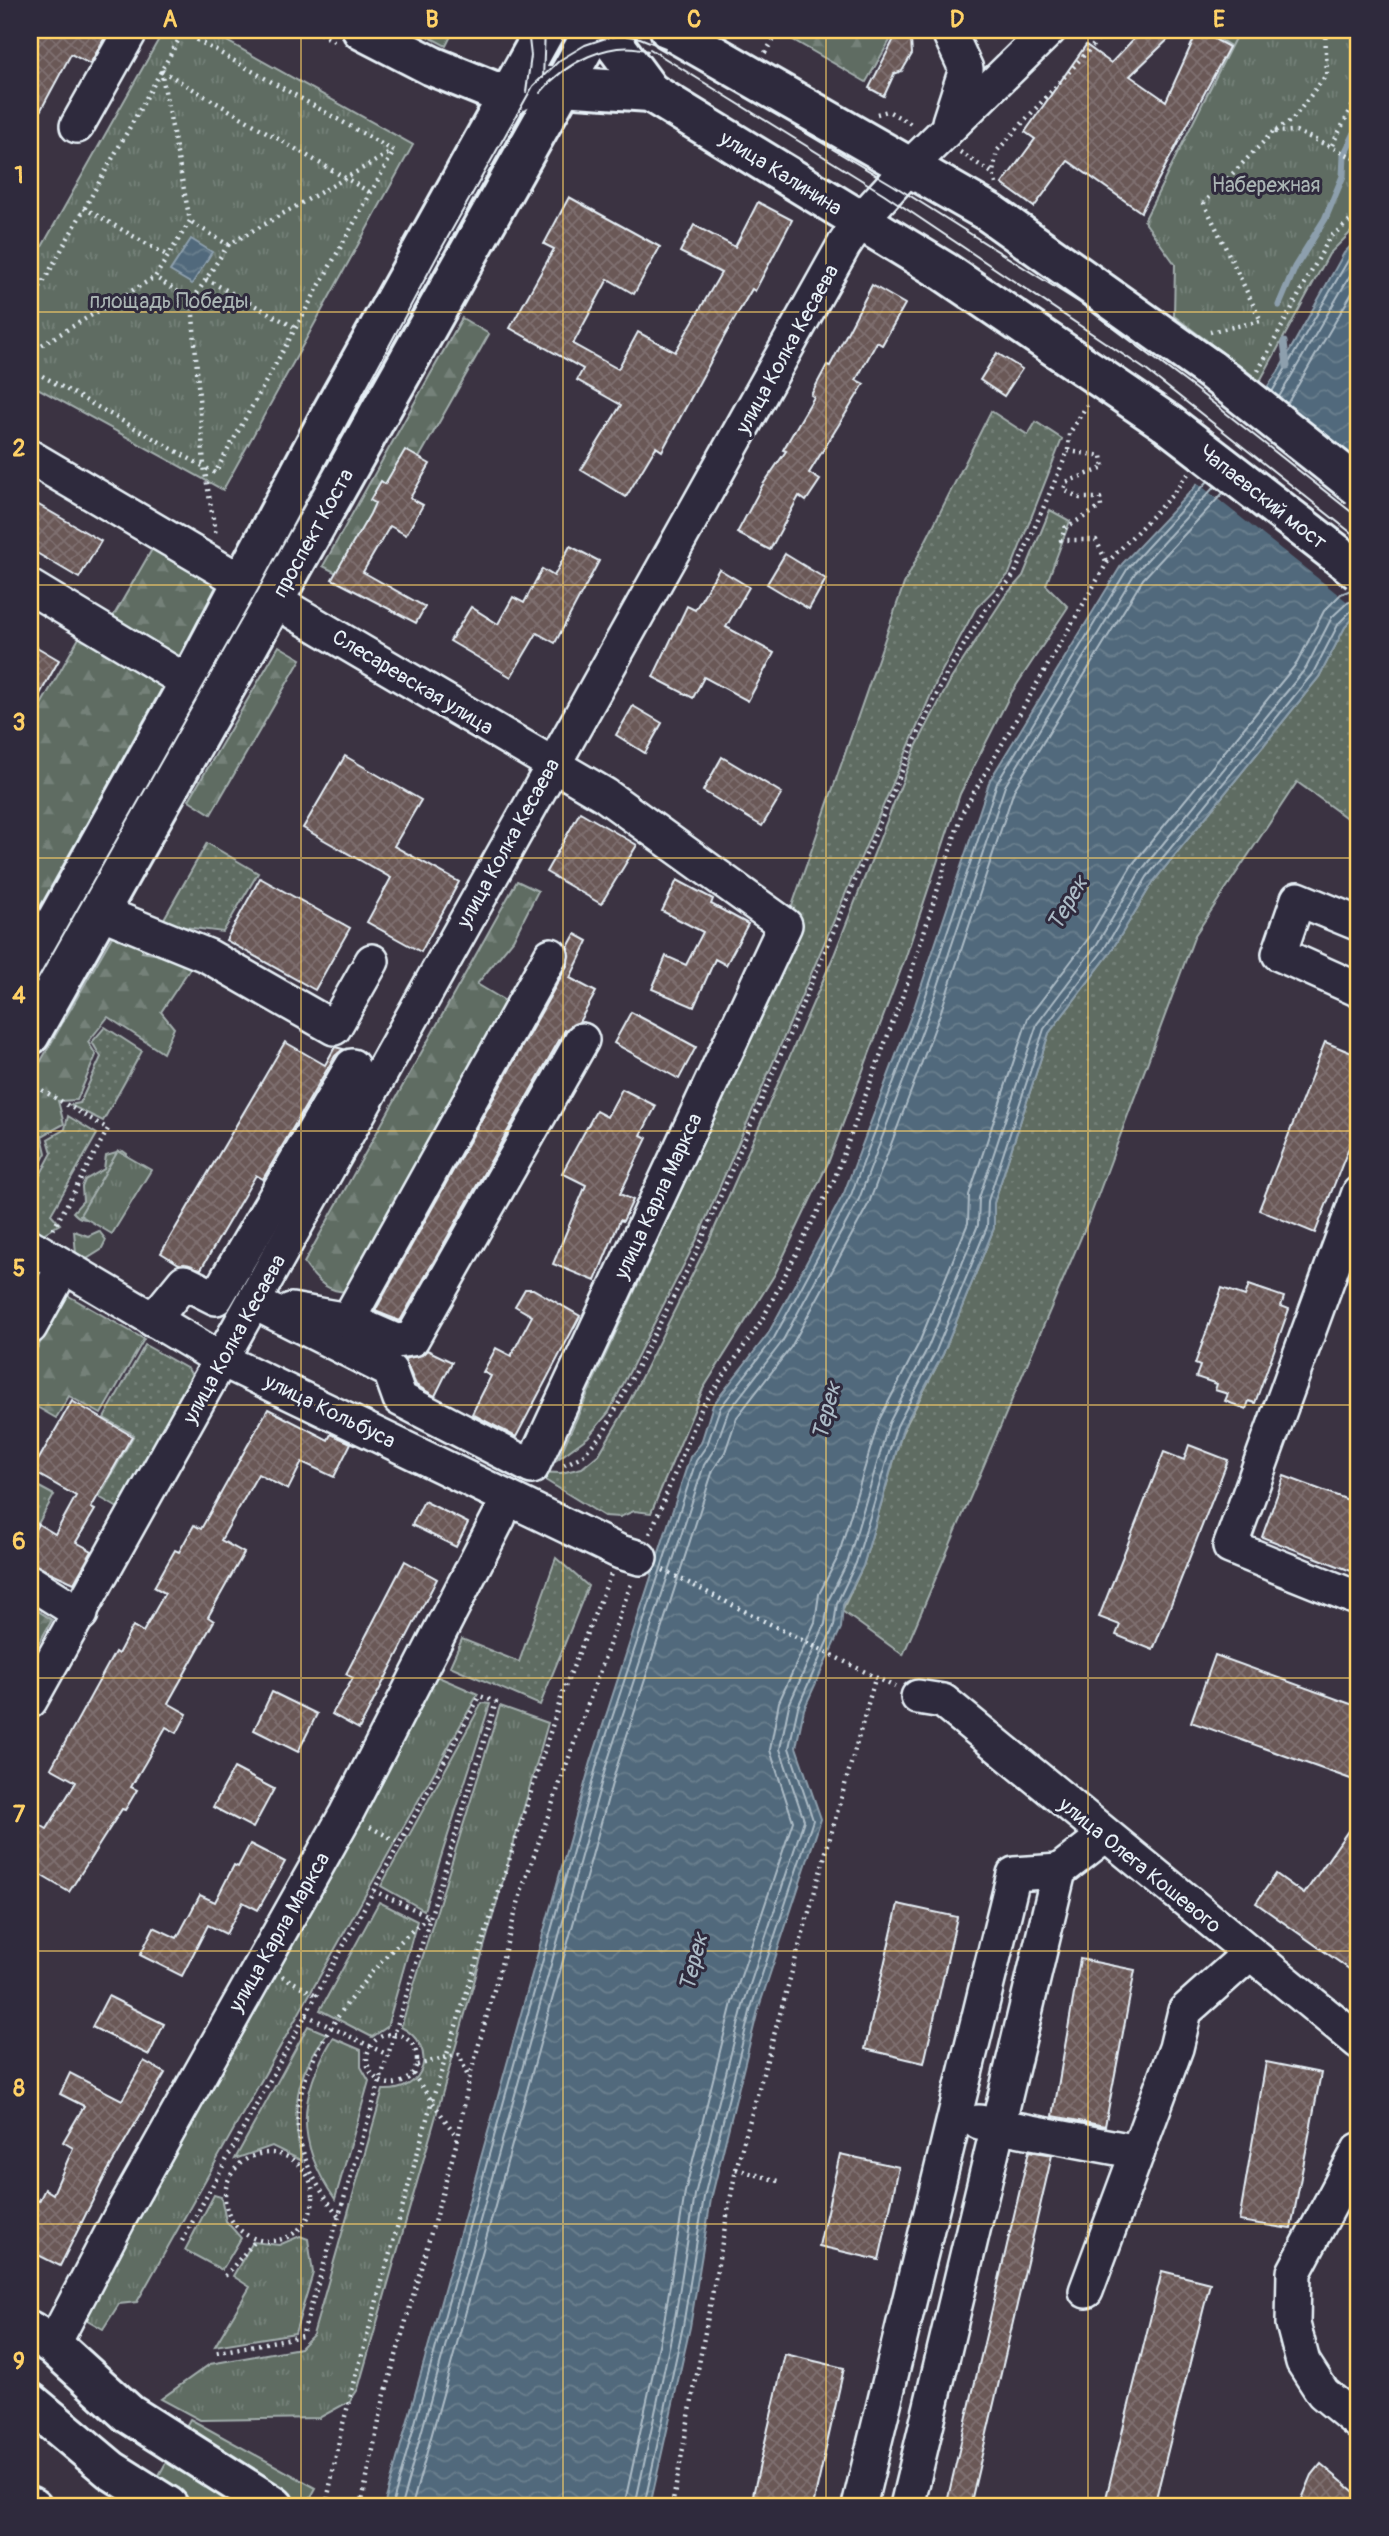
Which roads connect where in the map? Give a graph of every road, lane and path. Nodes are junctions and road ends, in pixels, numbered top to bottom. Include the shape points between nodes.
1 (131, 30) edge
2 (362, 30) edge
3 (545, 30) edge
4 (564, 30) edge
5 (594, 30) edge
6 (604, 30) edge
7 (670, 30) edge
8 (948, 30) edge
9 (1049, 30) edge
10 (1107, 30) edge
11 (1325, 30) edge
12 (1340, 30) edge
13 (183, 31) edge
14 (1359, 41) edge
15 (161, 71) junction
16 (566, 76) junction
17 (650, 92) junction
18 (1359, 94) edge
19 (506, 96) junction
20 (77, 126) dead end
21 (945, 132) junction
22 (1273, 132) junction
23 (1332, 145) junction
24 (394, 151) junction
25 (1359, 157) edge
26 (911, 166) junction
27 (346, 178) junction
28 (371, 193) junction
29 (999, 195) dead end
30 (84, 208) junction
31 (1359, 214) edge
32 (190, 221) junction
33 (860, 222) junction
34 (228, 245) junction
35 (169, 256) junction
36 (155, 277) junction
37 (206, 279) junction
38 (192, 301) junction
39 (30, 306) edge
40 (296, 328) junction
41 (1200, 334) dead end
42 (30, 352) edge
43 (30, 369) edge
44 (1253, 377) dead end
45 (1091, 399) dead end
46 (1167, 423) joint
47 (1068, 451) junction
48 (30, 457) edge
49 (204, 466) junction
50 (1189, 473) dead end
51 (1359, 487) edge
52 (218, 544) dead end
53 (1107, 563) junction
54 (1359, 571) edge
55 (242, 580) junction
56 (31, 591) edge
57 (276, 600) junction
58 (189, 682) junction
59 (551, 765) junction
60 (99, 911) junction
61 (1359, 923) edge
62 (785, 925) joint
63 (551, 955) dead end
64 (372, 961) dead end
65 (30, 968) edge
66 (1359, 990) edge
67 (30, 1035) edge
68 (582, 1040) dead end
69 (352, 1066) dead end
70 (30, 1083) edge
71 (1359, 1193) edge
72 (39, 1241) edge
73 (63, 1267) junction
74 (255, 1303) junction
75 (153, 1320) junction
76 (348, 1320) junction
77 (30, 1327) edge
78 (222, 1360) junction
79 (532, 1467) junction
80 (499, 1517) dead end
81 (630, 1555) junction
82 (32, 1590) edge
83 (1359, 1599) edge
84 (81, 1614) junction
85 (875, 1679) junction
86 (918, 1697) joint
87 (30, 1701) edge
88 (346, 1814) junction
89 (1104, 1836) junction
90 (400, 1843) junction
91 (1059, 1871) junction
92 (374, 1891) junction
93 (429, 1916) junction
94 (1249, 1954) junction
95 (260, 1964) junction
96 (316, 1995) junction
97 (306, 2015) junction
98 (332, 2028) junction
99 (394, 2034) junction
100 (1359, 2042) edge
101 (369, 2046) junction
102 (388, 2055) junction
103 (447, 2057) junction
104 (417, 2065) junction
105 (413, 2074) junction
106 (469, 2080) junction
107 (380, 2082) junction
108 (431, 2104) junction
109 (955, 2116) junction
110 (999, 2127) junction
111 (458, 2138) junction
112 (1359, 2150) edge
113 (1138, 2152) junction
114 (736, 2169) junction
115 (308, 2171) junction
116 (782, 2182) dead end
117 (339, 2215) junction
118 (256, 2240) junction
119 (182, 2241) dead end
120 (225, 2276) dead end
121 (1086, 2291) dead end
122 (902, 2332) junction
123 (41, 2338) edge
124 (947, 2343) junction
125 (214, 2353) dead end
126 (30, 2402) edge
127 (1359, 2423) edge
128 (30, 2503) edge
129 (35, 2506) edge
130 (168, 2506) edge
131 (274, 2506) edge
132 (326, 2506) edge
133 (361, 2506) edge
134 (672, 2506) edge
135 (859, 2506) edge
136 (907, 2506) edge

1 - 20 street
2 - 19 main road via 432,66
3 - 19 main road, проспект Коста
4 - 16 main road via 574,52
5 - 16 main road, проспект Коста
6 - 17 main road
7 - 26 main road
8 - 21 street via 966,69
9 - 21 street, улица Колка Кесаева
10 - 29 path via 997,151 993,172
11 - 22 path via 1327,74 1292,120
12 - 14 path
13 - 15 path
13 - 24 path
15 - 27 path
15 - 30 path
15 - 32 path
16 - 17 main road, улица Калинина
16 - 19 main road, улица Калинина
16 - 57 main road, проспект Коста
17 - 33 main road, улица Калинина
18 - 23 path
19 - 55 main road, проспект Коста
21 - 26 street, улица Колка Кесаева
22 - 23 path via 1296,131
22 - 41 path via 1204,203 1261,321
23 - 25 path
24 - 27 path
24 - 28 path
26 - 33 street, улица Колка Кесаева
26 - 51 main road, bridge via 997,218 1211,370
27 - 28 path
27 - 34 path
28 - 40 path
30 - 35 path
30 - 39 path
31 - 44 path via 1330,237
32 - 34 path
32 - 35 path
33 - 46 main road, улица Калинина via 944,272
33 - 59 street, улица Колка Кесаева
34 - 37 path
35 - 36 path
36 - 38 path
36 - 42 path
37 - 38 path
37 - 40 path
38 - 49 path
40 - 49 path via 215,473
43 - 49 path
45 - 47 path via 1069,434
46 - 54 main road, Чапаевский мост, bridge
47 - 53 path via 1102,456 1104,468 1066,482 1064,490 1080,498 1100,498 1101,507 1065,528 1061,540 1096,540
47 - 79 path via 1014,575 984,612 930,710 697,1251 604,1432 582,1455 563,1465
48 - 55 street, Слесаревская улица
49 - 52 path
50 - 53 path
53 - 81 path via 962,813 910,976 834,1180 762,1320 702,1407
55 - 57 street, Слесаревская улица
55 - 58 main road, проспект Коста
56 - 58 street
57 - 59 street, Слесаревская улица
57 - 60 main road, проспект Коста
58 - 65 main road, проспект Коста
59 - 62 street, Слесаревская улица via 605,794
59 - 74 street, улица Колка Кесаева
60 - 64 street via 208,956 334,1028
60 - 67 main road, проспект Коста
61 - 66 street via 1298,899 1279,954
62 - 79 street, улица Карла Маркса
63 - 76 street
68 - 76 street via 412,1339 396,1341
69 - 75 street via 216,1298 184,1282
70 - 72 path via 108,1129
71 - 83 street via 1230,1547
72 - 73 street, улица Кольбуса
73 - 75 street, улица Кольбуса
73 - 77 street
74 - 76 street
74 - 78 street, улица Колка Кесаева
74 - 79 street via 390,1371 400,1399
75 - 78 street, улица Кольбуса
78 - 81 street, улица Кольбуса
78 - 84 street, улица Колка Кесаева
80 - 88 street, улица Карла Маркса
81 - 85 path
81 - 103 path via 563,1692
81 - 106 path via 522,1889
82 - 84 street
84 - 87 street, улица Колка Кесаева
85 - 86 path
85 - 114 path
86 - 89 street, улица Олега Кошевого via 943,1701
88 - 90 path
88 - 95 street, улица Карла Маркса
89 - 91 street
89 - 94 street, улица Олега Кошевого
90 - 92 path
90 - 93 path via 480,1696 496,1702
91 - 109 street via 1014,1874
91 - 110 street
92 - 93 path
92 - 96 path
93 - 98 path via 380,1961
93 - 99 path
94 - 100 street, улица Олега Кошевого
94 - 113 street via 1185,2011
95 - 96 path
95 - 123 street, улица Карла Маркса via 121,2215
96 - 97 path
97 - 98 path
97 - 119 path
98 - 101 path
98 - 115 path via 306,2076 299,2106 298,2129
99 - 101 path via 380,2036
99 - 102 path
99 - 104 path via 415,2048
101 - 102 path
101 - 107 path via 369,2070
102 - 107 path
103 - 104 path
103 - 106 path via 458,2054
103 - 108 path
104 - 105 path
105 - 107 path via 394,2085
105 - 108 path
106 - 111 path
107 - 117 path
108 - 111 path
108 - 132 path via 341,2431
109 - 110 street
109 - 122 street
110 - 113 street
110 - 124 street
111 - 133 path via 384,2398
112 - 127 street via 1294,2272 1293,2324 1303,2362 1323,2393
113 - 121 street
114 - 116 path
114 - 134 path
115 - 117 path
115 - 118 path via 313,2202 300,2230 271,2242
115 - 118 path via 282,2154 266,2152 238,2164 224,2191 225,2207 242,2233
117 - 125 path via 302,2336
118 - 120 path
122 - 124 street
122 - 135 street
123 - 131 main road via 129,2414
124 - 136 street
126 - 130 main road via 111,2470
128 - 129 street

